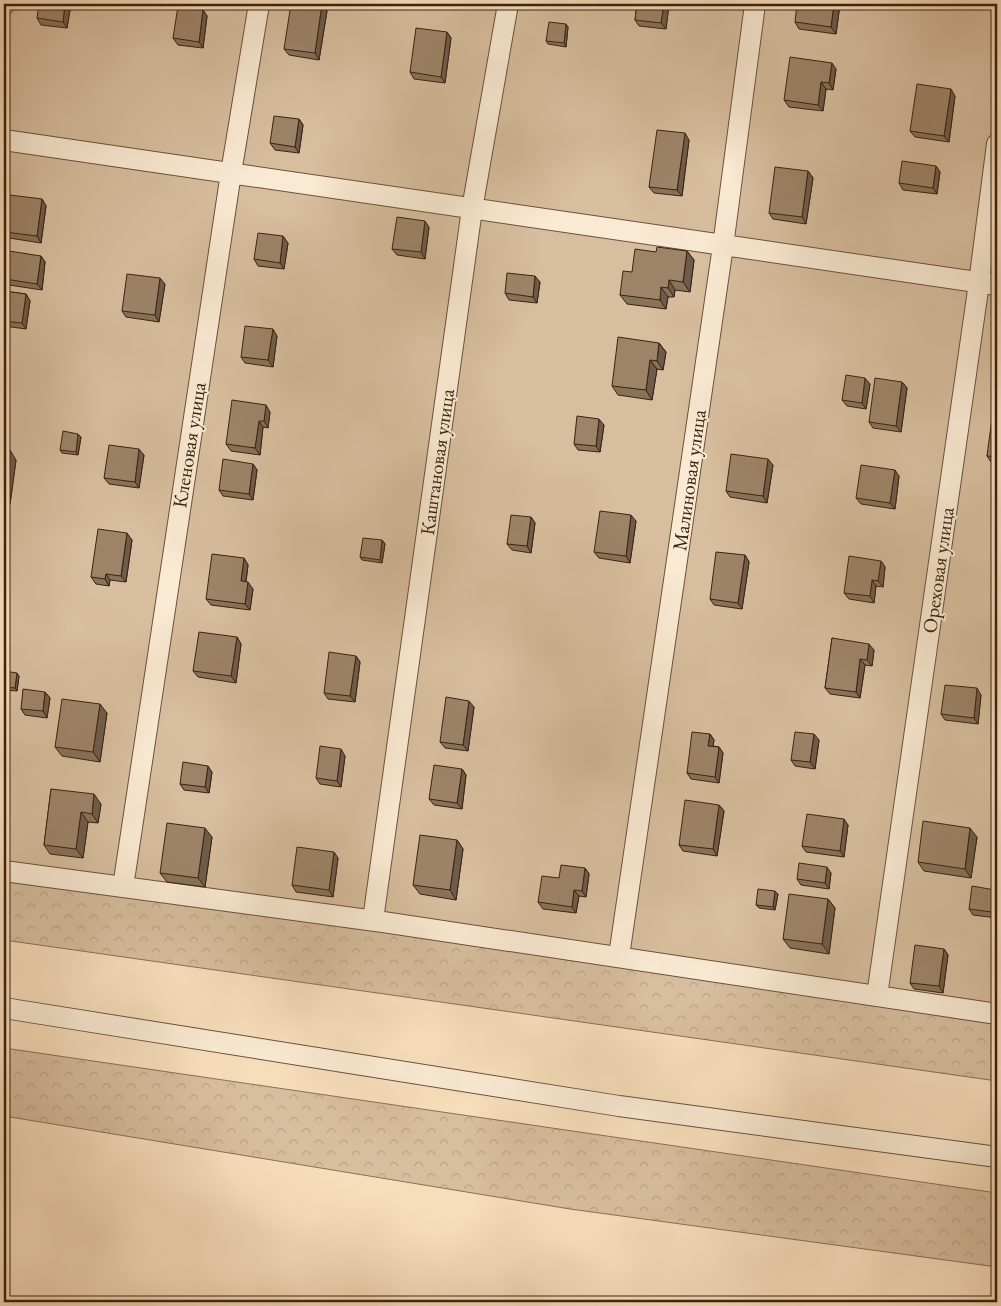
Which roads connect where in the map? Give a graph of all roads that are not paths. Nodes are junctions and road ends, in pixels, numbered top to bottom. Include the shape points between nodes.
1 (259, 4) edge
2 (508, 4) edge
3 (755, 4) edge
4 (4, 140) edge
5 (997, 144) edge
6 (231, 173) junction
7 (472, 209) junction
8 (723, 246) junction
9 (988, 284) edge
10 (4, 870) edge
11 (123, 887) junction
12 (373, 920) junction
13 (620, 956) junction
14 (877, 996) junction
15 (4, 1008) edge
16 (997, 1014) edge
17 (997, 1157) edge

1 - 6 street, Кленовая улица
2 - 7 street, Каштановая улица
3 - 8 street, Малиновая улица
4 - 6 street
5 - 9 street, Ореховая улица
6 - 7 street
6 - 11 street, Кленовая улица
7 - 8 street
7 - 12 street, Каштановая улица
8 - 9 street
8 - 13 street, Малиновая улица
9 - 14 street, Ореховая улица
10 - 11 street
11 - 12 street
12 - 13 street
13 - 14 street
14 - 16 street
15 - 17 street via 619,1106

